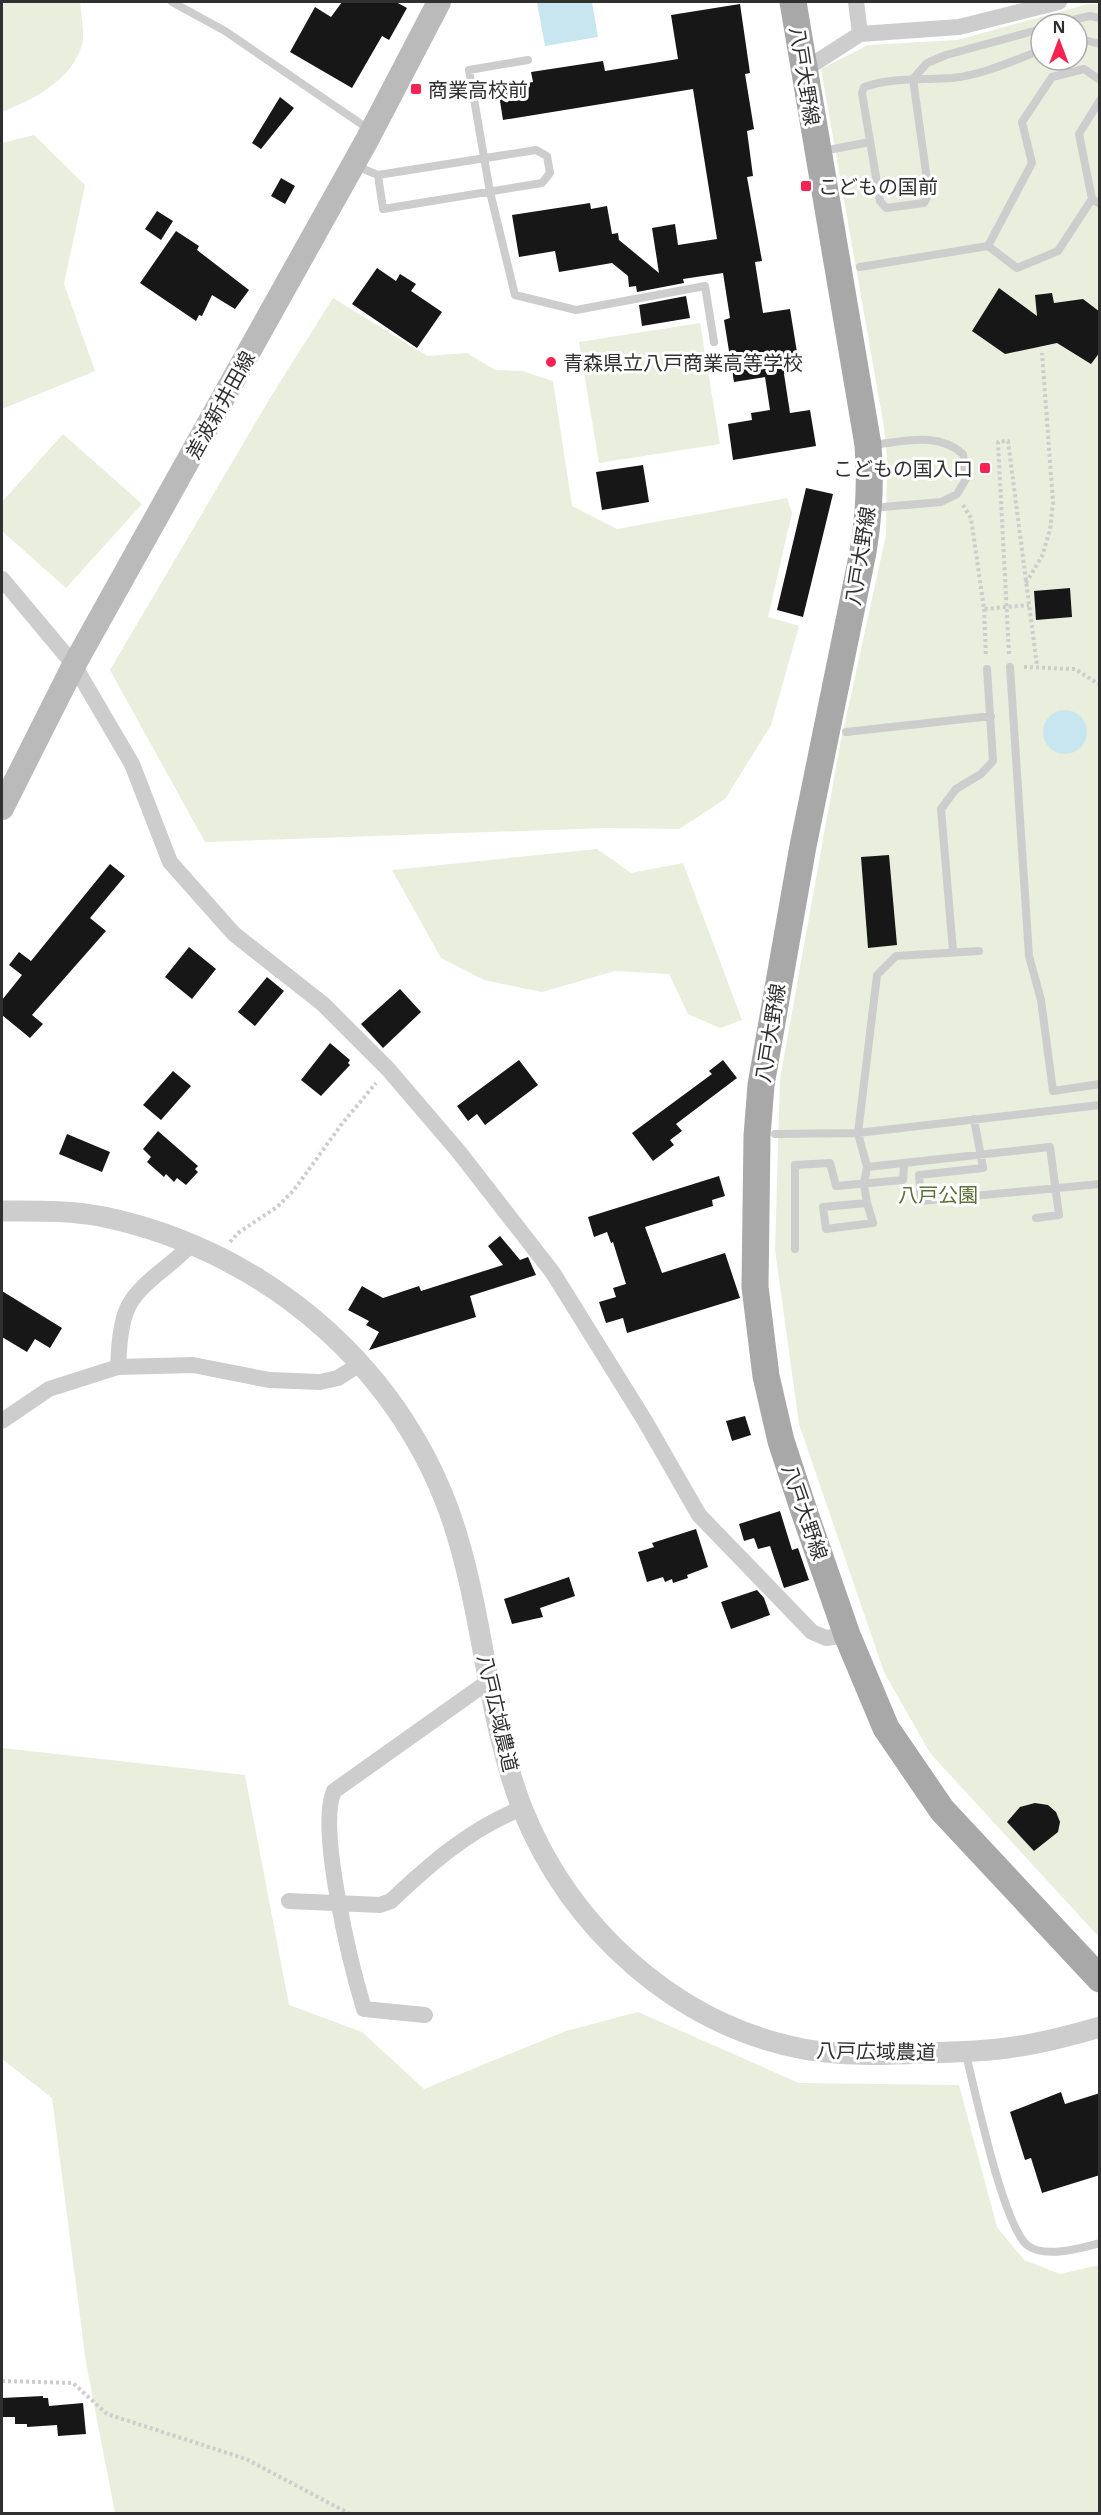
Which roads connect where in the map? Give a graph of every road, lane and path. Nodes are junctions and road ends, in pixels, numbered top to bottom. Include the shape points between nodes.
1 (172, 2) edge
2 (439, 2) edge
3 (793, 2) edge
4 (856, 2) edge
5 (1059, 2) edge
6 (1029, 32) edge
7 (860, 34) junction
8 (1029, 55) edge
9 (528, 60) dead end
10 (804, 70) junction
11 (913, 79) junction
12 (1100, 80) edge
13 (1100, 100) edge
14 (372, 131) junction
15 (870, 142) junction
16 (818, 151) junction
17 (484, 158) junction
18 (353, 165) junction
19 (378, 175) junction
20 (490, 192) junction
21 (1096, 202) edge
22 (988, 246) junction
23 (860, 267) dead end
24 (714, 342) dead end
25 (1042, 353) dead end
26 (868, 445) junction
27 (957, 494) junction
28 (870, 509) junction
29 (2, 579) edge
30 (1026, 583) junction
31 (1029, 605) junction
32 (1007, 607) junction
33 (984, 609) junction
34 (74, 665) junction
35 (1037, 666) junction
36 (1010, 667) junction
37 (987, 669) joint
38 (1100, 685) edge
39 (991, 716) junction
40 (846, 732) dead end
41 (2, 807) edge
42 (953, 951) junction
43 (979, 951) dead end
44 (388, 1069) junction
45 (1100, 1084) edge
46 (1100, 1105) edge
47 (974, 1119) junction
48 (858, 1133) junction
49 (775, 1134) dead end
50 (980, 1155) junction
51 (904, 1165) junction
52 (867, 1167) junction
53 (864, 1184) junction
54 (1100, 1184) edge
55 (1055, 1190) junction
56 (867, 1203) junction
57 (2, 1210) edge
58 (1036, 1218) dead end
59 (192, 1243) junction
60 (795, 1249) dead end
61 (219, 1256) junction
62 (360, 1364) junction
63 (118, 1367) junction
64 (2, 1421) edge
65 (847, 1635) junction
66 (489, 1681) junction
67 (522, 1808) junction
68 (289, 1901) dead end
69 (338, 1903) junction
70 (1100, 1979) edge
71 (425, 2015) dead end
72 (1100, 2027) edge
73 (965, 2051) junction
74 (1100, 2242) edge
75 (2, 2380) edge
76 (351, 2514) edge

1 - 14 lane via 225,31
2 - 14 main road, 差波新井田線
3 - 10 main road, 八戸大野線
4 - 7 street
5 - 7 street via 959,27
6 - 11 lane via 946,55 927,63
7 - 10 street
8 - 11 lane via 967,75
9 - 17 lane via 469,70
10 - 16 main road, 八戸大野線
11 - 15 lane via 864,87
11 - 15 lane via 929,194 924,203 886,208 880,201
12 - 22 lane via 1084,69 1052,77 1022,122 1032,163
13 - 21 lane via 1079,134
14 - 18 main road, 差波新井田線
15 - 16 lane
16 - 26 main road, 八戸大野線
17 - 19 lane
17 - 20 lane
17 - 20 lane via 536,150 547,156 550,173 542,183
18 - 19 lane
18 - 34 main road, 差波新井田線
19 - 20 lane via 383,209
20 - 24 lane via 515,296 576,310 705,286
21 - 22 lane via 1058,251 1017,268
22 - 23 lane
25 - 30 path via 1053,502 1042,556
26 - 27 lane via 934,439 951,443 963,454 966,467 966,479
26 - 28 main road, 八戸大野線
27 - 28 lane via 941,502
27 - 33 path via 971,519
28 - 65 main road, 八戸大野線 via 770,1022 757,1136 755,1287 766,1376 781,1441
29 - 34 street
30 - 31 path
30 - 32 path via 1008,441 998,442
31 - 32 path
31 - 35 path
32 - 33 path
32 - 36 path
33 - 37 path
34 - 41 main road, 差波新井田線
34 - 44 street via 132,764 170,862 234,934 322,1004
35 - 36 path
35 - 38 path via 1075,669
36 - 45 lane via 1029,956 1041,1000 1053,1091
37 - 39 lane
39 - 40 lane
39 - 42 lane via 993,761 981,774 956,789 941,809
42 - 43 lane
42 - 48 lane via 896,956 877,975
44 - 61 path via 294,1190 277,1207 238,1233
44 - 65 street via 459,1152 553,1273 699,1515 812,1632 826,1638
46 - 47 lane
47 - 48 lane
47 - 50 lane
48 - 49 lane
48 - 52 lane
50 - 51 lane
50 - 55 lane via 1050,1147
50 - 55 lane via 983,1168 919,1175 921,1201
51 - 52 lane
51 - 53 lane via 903,1180
52 - 53 lane
53 - 56 lane
53 - 60 lane via 836,1186 830,1163 795,1165
54 - 55 lane
55 - 58 lane via 1059,1215
56 - 56 lane via 824,1207 826,1228 873,1223
57 - 59 street, 八戸広域農道 via 101,1216
59 - 61 street, 八戸広域農道
59 - 63 street via 128,1307
61 - 62 street, 八戸広域農道 via 286,1296 326,1328
62 - 63 street via 338,1378 320,1382 268,1380 193,1365
62 - 66 street, 八戸広域農道 via 403,1419 442,1493 469,1578
63 - 64 street via 49,1389
65 - 70 main road, 八戸大野線 via 886,1728 942,1810
66 - 67 street, 八戸広域農道
66 - 69 street via 334,1791 330,1801 331,1836
67 - 69 street via 462,1839 391,1901 380,1905
67 - 73 street, 八戸広域農道 via 535,1838 579,1910 633,1965 688,2005 760,2037 802,2049 889,2055
68 - 69 street
69 - 71 street via 364,2008
72 - 73 street, 八戸広域農道 via 1006,2049
73 - 74 lane via 1006,2209 1028,2245 1070,2251
75 - 76 path via 73,2383 107,2414 246,2460

